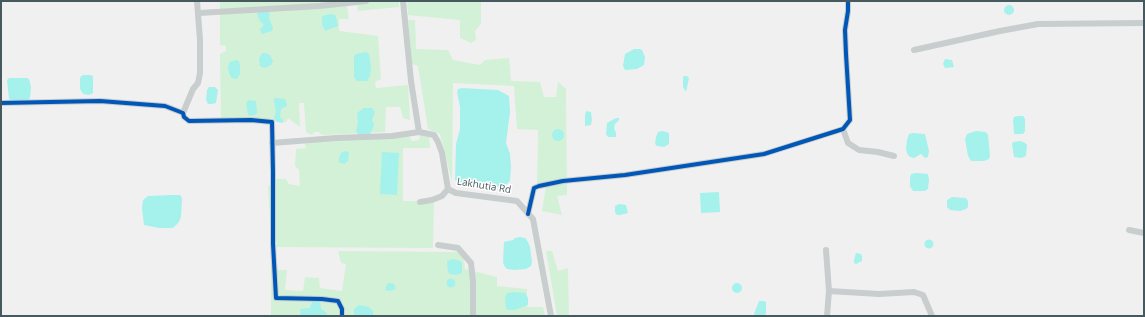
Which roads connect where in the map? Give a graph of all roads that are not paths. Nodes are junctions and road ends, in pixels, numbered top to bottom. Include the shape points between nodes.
1 (197, 1) edge
2 (366, 1) edge
3 (403, 1) edge
4 (848, 1) edge
5 (199, 13) junction
6 (1144, 23) edge
7 (914, 50) dead end
8 (1, 103) edge
9 (183, 113) junction
10 (843, 129) junction
11 (419, 132) junction
12 (272, 143) junction
13 (894, 156) dead end
14 (448, 189) junction
15 (420, 202) dead end
16 (528, 214) junction
17 (1129, 230) dead end
18 (1144, 233) edge
19 (438, 245) dead end
20 (826, 250) dead end
21 (829, 291) junction
22 (342, 316) edge
23 (473, 316) edge
24 (551, 316) edge
25 (827, 316) edge
26 (932, 316) edge

1 - 5 street
2 - 5 street
3 - 11 street
4 - 10 street via 845,30 850,120
5 - 9 street via 200,73 198,83
6 - 7 street via 1038,24
8 - 9 street via 100,101 165,106
9 - 12 street via 189,121 272,122
10 - 13 street via 848,143 859,150
10 - 16 street via 764,154 539,186 534,188
11 - 12 street
11 - 14 street, Lakhutia Rd via 434,135 438,142
12 - 22 street via 276,298 338,301
14 - 15 street via 442,196
14 - 16 street, Lakhutia Rd via 456,193 517,201
16 - 24 street, Lakhutia Rd via 533,220
17 - 18 street
19 - 23 street via 458,248 470,263
20 - 21 street
21 - 25 street
21 - 26 street via 879,294 914,292 923,295

